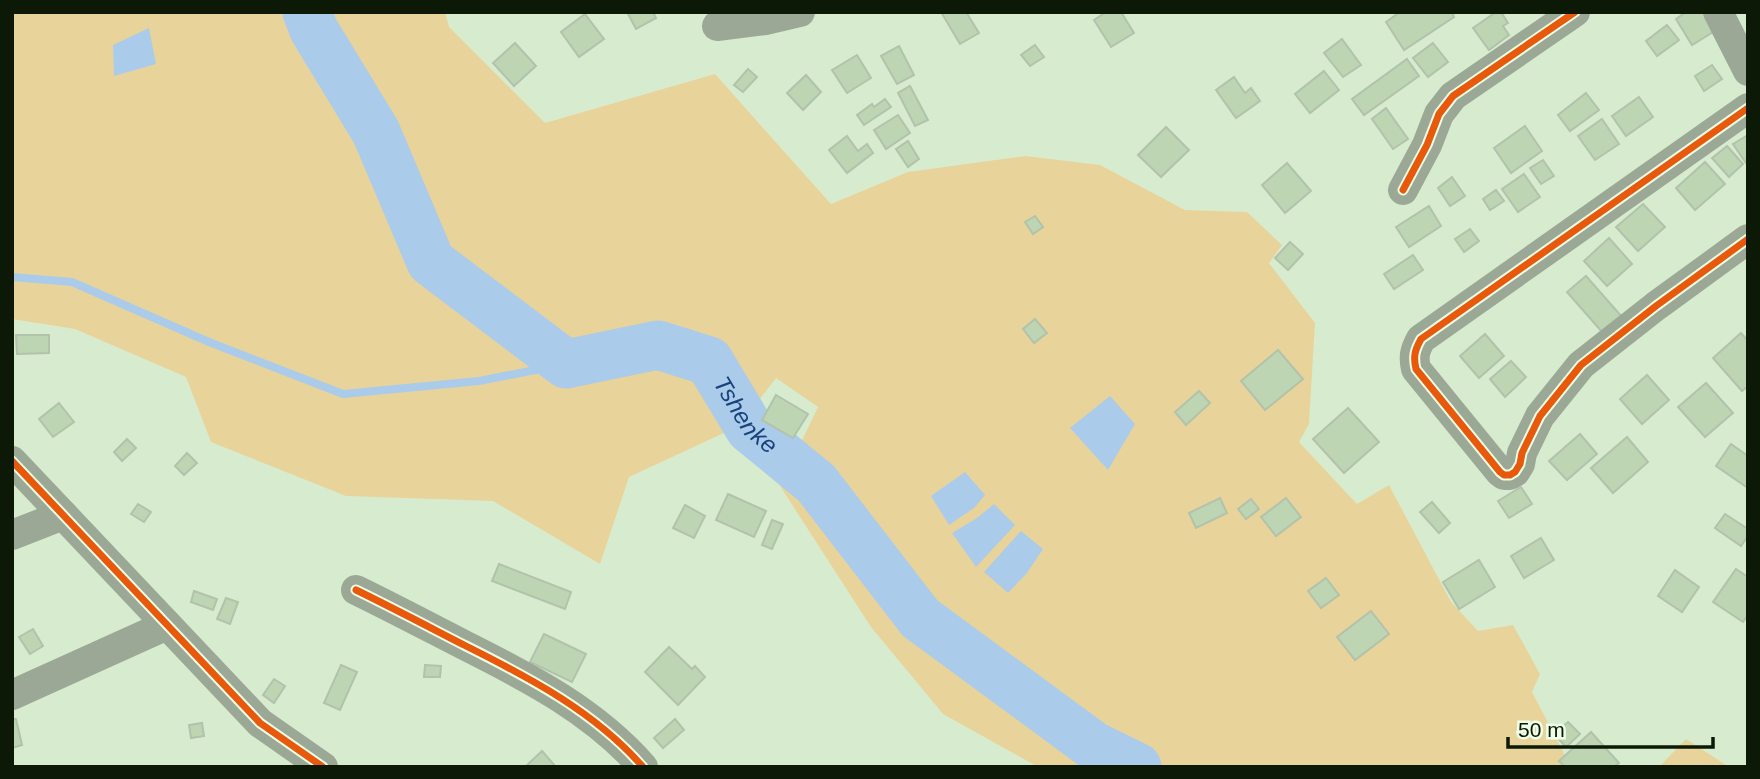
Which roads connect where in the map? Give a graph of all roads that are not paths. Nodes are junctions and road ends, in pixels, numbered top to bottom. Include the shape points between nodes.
1 (800, 12) edge
2 (1575, 12) edge
3 (1718, 12) edge
4 (717, 26) dead end
5 (1748, 71) edge
6 (1748, 108) edge
7 (1403, 190) dead end
8 (1748, 239) edge
9 (12, 461) edge
10 (63, 515) junction
11 (12, 535) edge
12 (356, 590) dead end
13 (167, 625) junction
14 (12, 695) edge
15 (305, 763) edge
16 (643, 767) edge

1 - 4 street
2 - 7 street via 1452,96
3 - 5 street
6 - 8 street via 1421,339 1415,349 1416,369 1500,472 1510,475 1520,464 1540,416 1581,365
9 - 10 street
10 - 11 street
10 - 13 street
12 - 16 street via 550,691 602,728
13 - 14 street
13 - 15 street via 260,723

